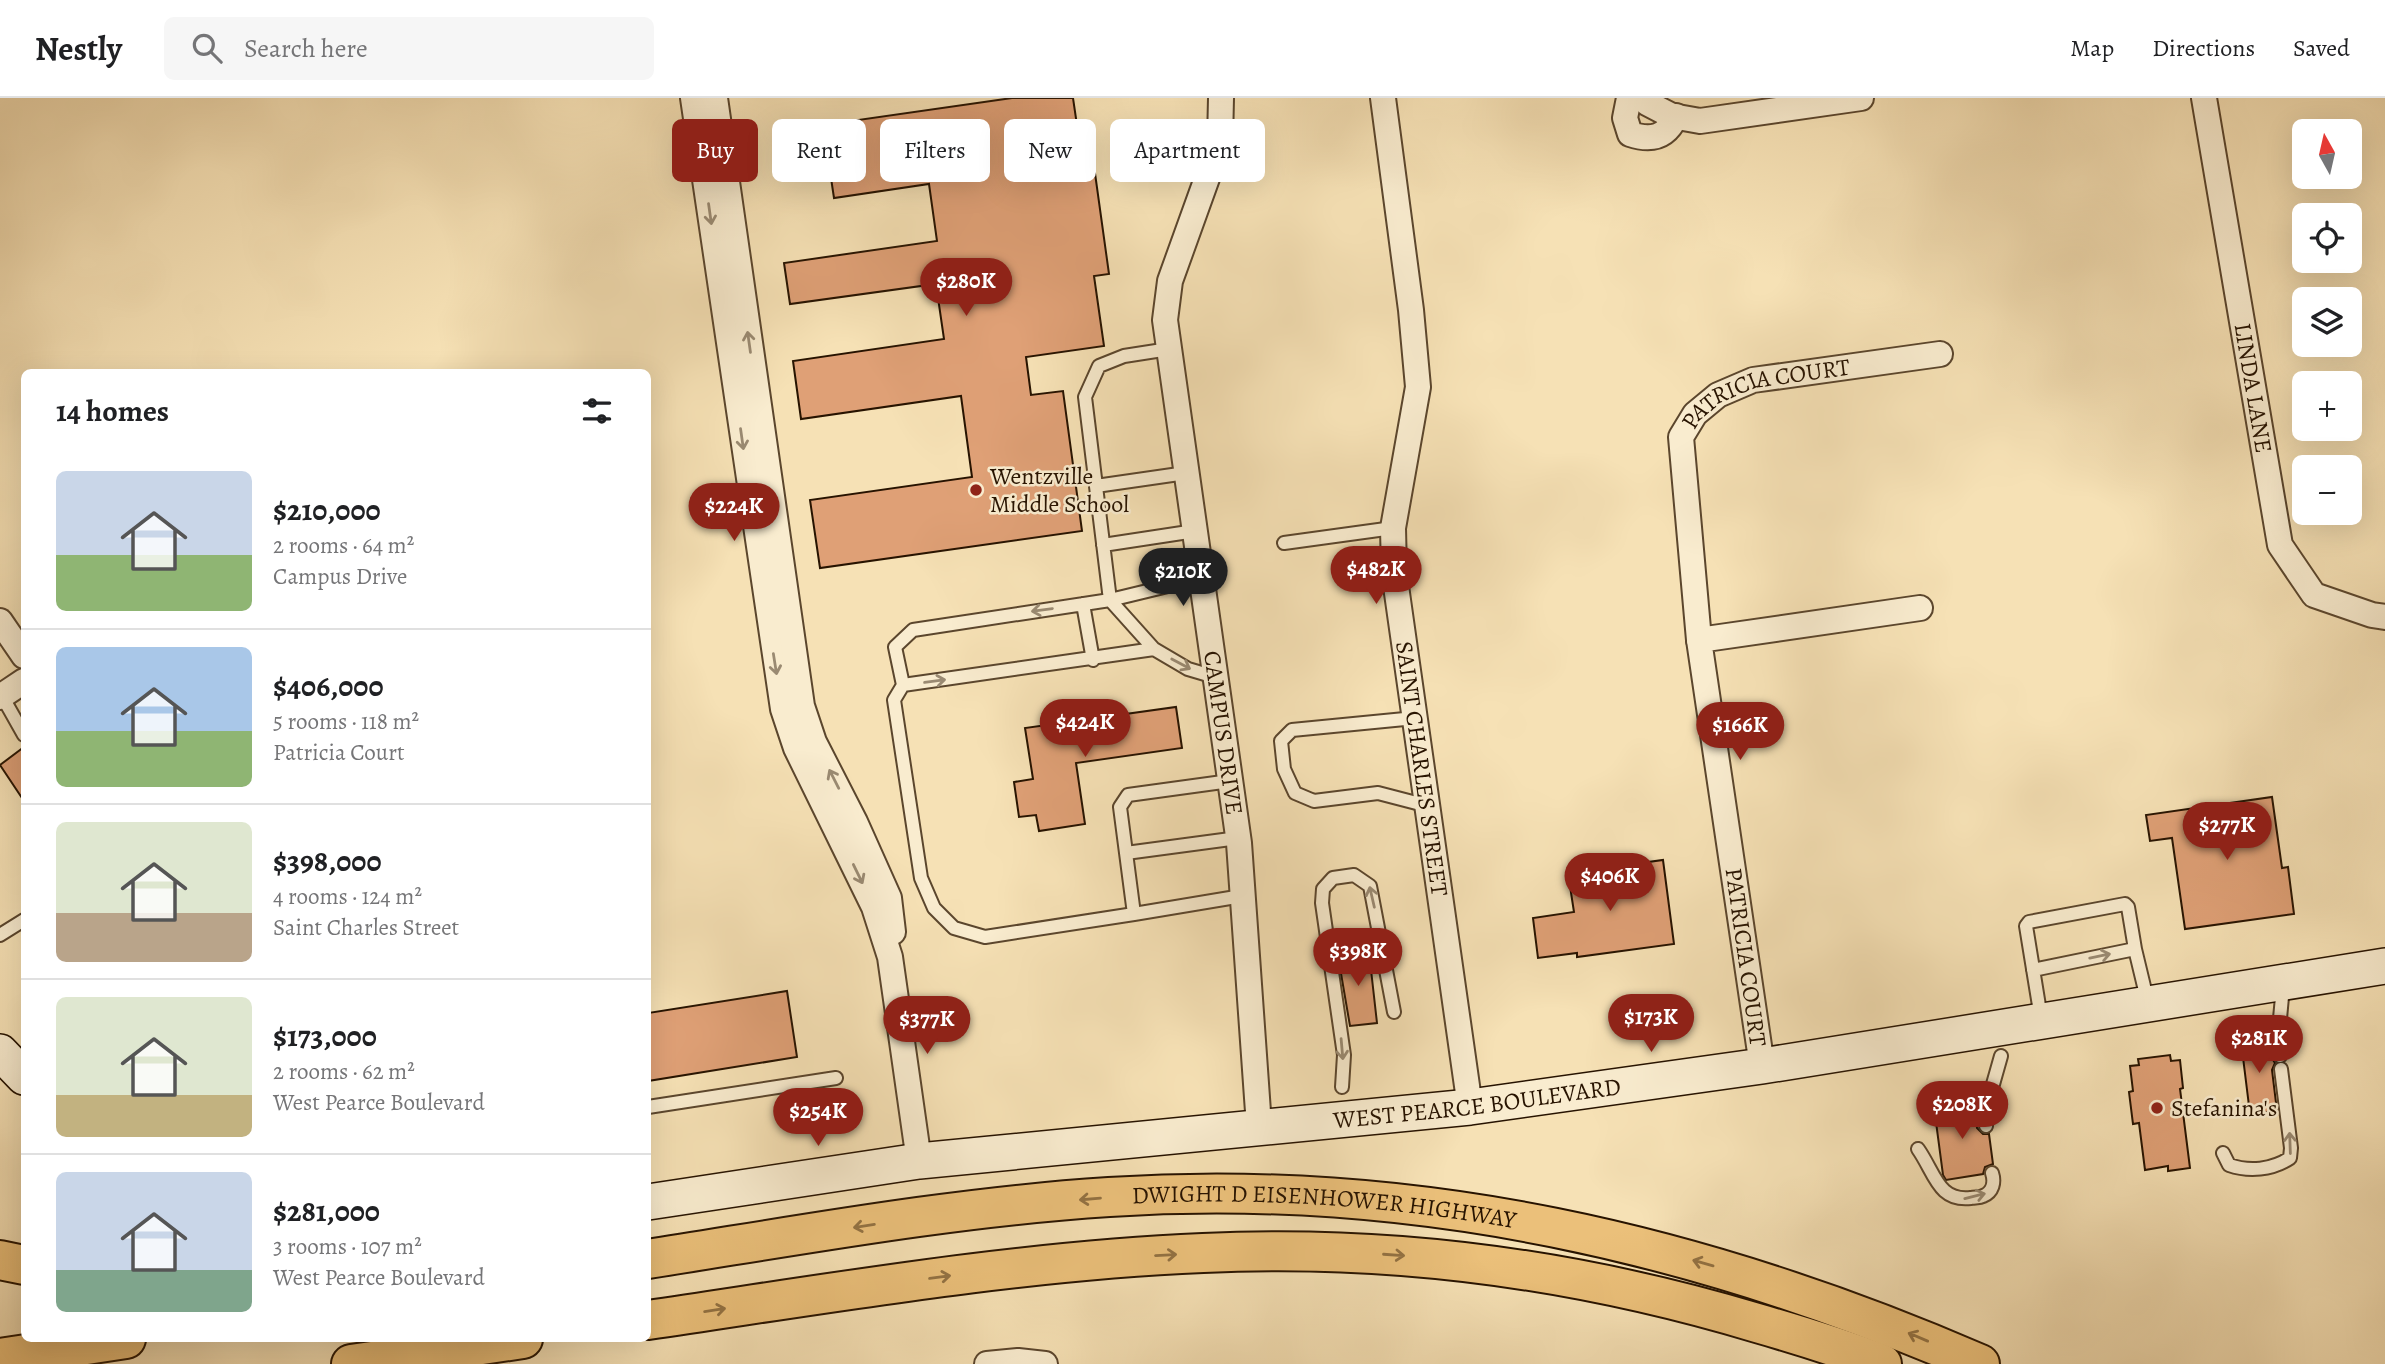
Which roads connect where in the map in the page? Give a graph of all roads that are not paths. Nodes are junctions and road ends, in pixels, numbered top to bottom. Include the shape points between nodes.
1 (693, 98) edge
2 (715, 98) edge
3 (1221, 98) edge
4 (1382, 98) edge
5 (1629, 98) edge
6 (1643, 98) edge
7 (1861, 98) edge
8 (2204, 98) edge
9 (1676, 116) junction
10 (1169, 349) junction
11 (1940, 354) dead end
12 (1186, 473) junction
13 (1096, 486) junction
14 (1393, 528) junction
15 (1195, 531) junction
16 (1284, 543) dead end
17 (1103, 545) junction
18 (1201, 578) junction
19 (1110, 600) junction
20 (1083, 604) junction
21 (1920, 608) dead end
22 (2385, 617) edge
23 (0, 621) edge
24 (1699, 640) junction
25 (1154, 649) junction
26 (21, 652) edge
27 (1093, 660) junction
28 (1215, 677) junction
29 (21, 683) edge
30 (903, 685) junction
31 (1, 697) edge
32 (1415, 718) junction
33 (21, 730) edge
34 (1230, 781) junction
35 (1427, 806) junction
36 (846, 827) junction
37 (1238, 838) junction
38 (1126, 853) junction
39 (1242, 896) junction
40 (1134, 914) junction
41 (21, 922) edge
42 (0, 935) edge
43 (2135, 949) junction
44 (2385, 966) edge
45 (2033, 970) junction
46 (2282, 998) dead end
47 (2148, 1004) junction
48 (1394, 1012) dead end
49 (2041, 1021) junction
50 (0, 1052) edge
51 (2001, 1056) dead end
52 (1762, 1066) junction
53 (21, 1074) edge
54 (836, 1078) dead end
55 (1342, 1087) dead end
56 (651, 1107) edge
57 (1470, 1107) junction
58 (1259, 1126) junction
59 (1986, 1126) dead end
60 (1918, 1149) dead end
61 (2223, 1153) dead end
62 (919, 1161) junction
63 (1992, 1173) dead end
64 (651, 1199) edge
65 (651, 1259) edge
66 (0, 1260) edge
67 (21, 1264) edge
68 (651, 1320) edge
69 (106, 1342) edge
70 (502, 1342) edge
71 (0, 1358) edge
72 (351, 1364) edge
73 (987, 1364) edge
74 (1045, 1364) edge
75 (1882, 1364) edge
76 (1980, 1364) edge

1 -> 36 street via 783,709 796,748
36 -> 2 street via 802,706
3 - 10 street, CAMPUS DRIVE via 1220,142 1170,281 1165,320
4 - 14 street, SAINT CHARLES STREET via 1418,387
5 - 9 street via 1625,118 1630,134 1646,139 1663,134
6 - 9 street
7 - 9 street via 1700,121
8 - 22 street, LINDA LANE via 2280,545 2314,595
10 - 12 street, CAMPUS DRIVE
10 - 13 lane via 1124,356 1099,366 1085,397
11 - 24 street, PATRICIA COURT via 1753,380 1718,395 1695,414 1681,437
12 - 13 lane
12 - 15 street, CAMPUS DRIVE
13 - 17 lane
14 - 16 lane
14 - 32 street, SAINT CHARLES STREET via 1394,572
15 - 17 lane
15 - 18 street, CAMPUS DRIVE
17 - 19 lane
18 - 19 lane
18 - 28 street, CAMPUS DRIVE
19 - 20 lane
19 - 25 lane
20 - 27 lane
20 -> 30 lane via 913,629 895,647
21 - 24 street
23 - 26 street
24 - 52 street, PATRICIA COURT
25 - 27 lane
25 -> 28 lane via 1188,669
30 -> 27 lane
28 - 34 street, CAMPUS DRIVE
29 - 31 street
30 - 40 lane via 894,700 921,878 934,908 954,928 985,937
31 - 33 lane
32 - 35 street, SAINT CHARLES STREET
32 - 35 lane via 1292,730 1281,741 1284,769 1295,793 1314,801 1378,793
34 - 37 street, CAMPUS DRIVE
34 - 38 lane via 1128,795 1120,807
35 - 57 street, SAINT CHARLES STREET
36 - 62 street via 889,898 894,928 890,957
37 - 38 lane
37 - 39 street, CAMPUS DRIVE
38 - 40 lane
39 - 40 lane
39 - 58 street, CAMPUS DRIVE
41 - 42 lane
45 -> 43 lane
43 - 45 lane via 2124,904 2029,922
43 - 47 lane
44 - 47 main road, WEST PEARCE BOULEVARD
45 - 49 lane
61 -> 46 lane via 2229,1165 2244,1170 2279,1165 2290,1158 2278,1040
47 - 49 main road, WEST PEARCE BOULEVARD
48 -> 55 lane via 1370,886 1354,875 1333,878 1324,889 1322,903 1344,1055
49 - 52 main road, WEST PEARCE BOULEVARD
50 - 53 main road
51 - 59 lane via 1984,1116
52 - 57 main road, WEST PEARCE BOULEVARD
54 - 56 lane
57 - 58 main road, WEST PEARCE BOULEVARD
58 - 62 main road, WEST PEARCE BOULEVARD
60 -> 63 lane via 1947,1195 1957,1200 1983,1196 1992,1188
62 - 64 main road, WEST PEARCE BOULEVARD
76 -> 65 highway, DWIGHT D EISENHOWER HIGHWAY via 1844,1308 1630,1243 1482,1214 1333,1197 1109,1197 883,1223
66 - 67 highway
68 -> 75 highway, DWIGHT D EISENHOWER HIGHWAY via 1019,1267 1206,1252 1357,1253 1580,1278 1727,1314
69 - 71 highway
70 - 72 highway
73 - 74 street

